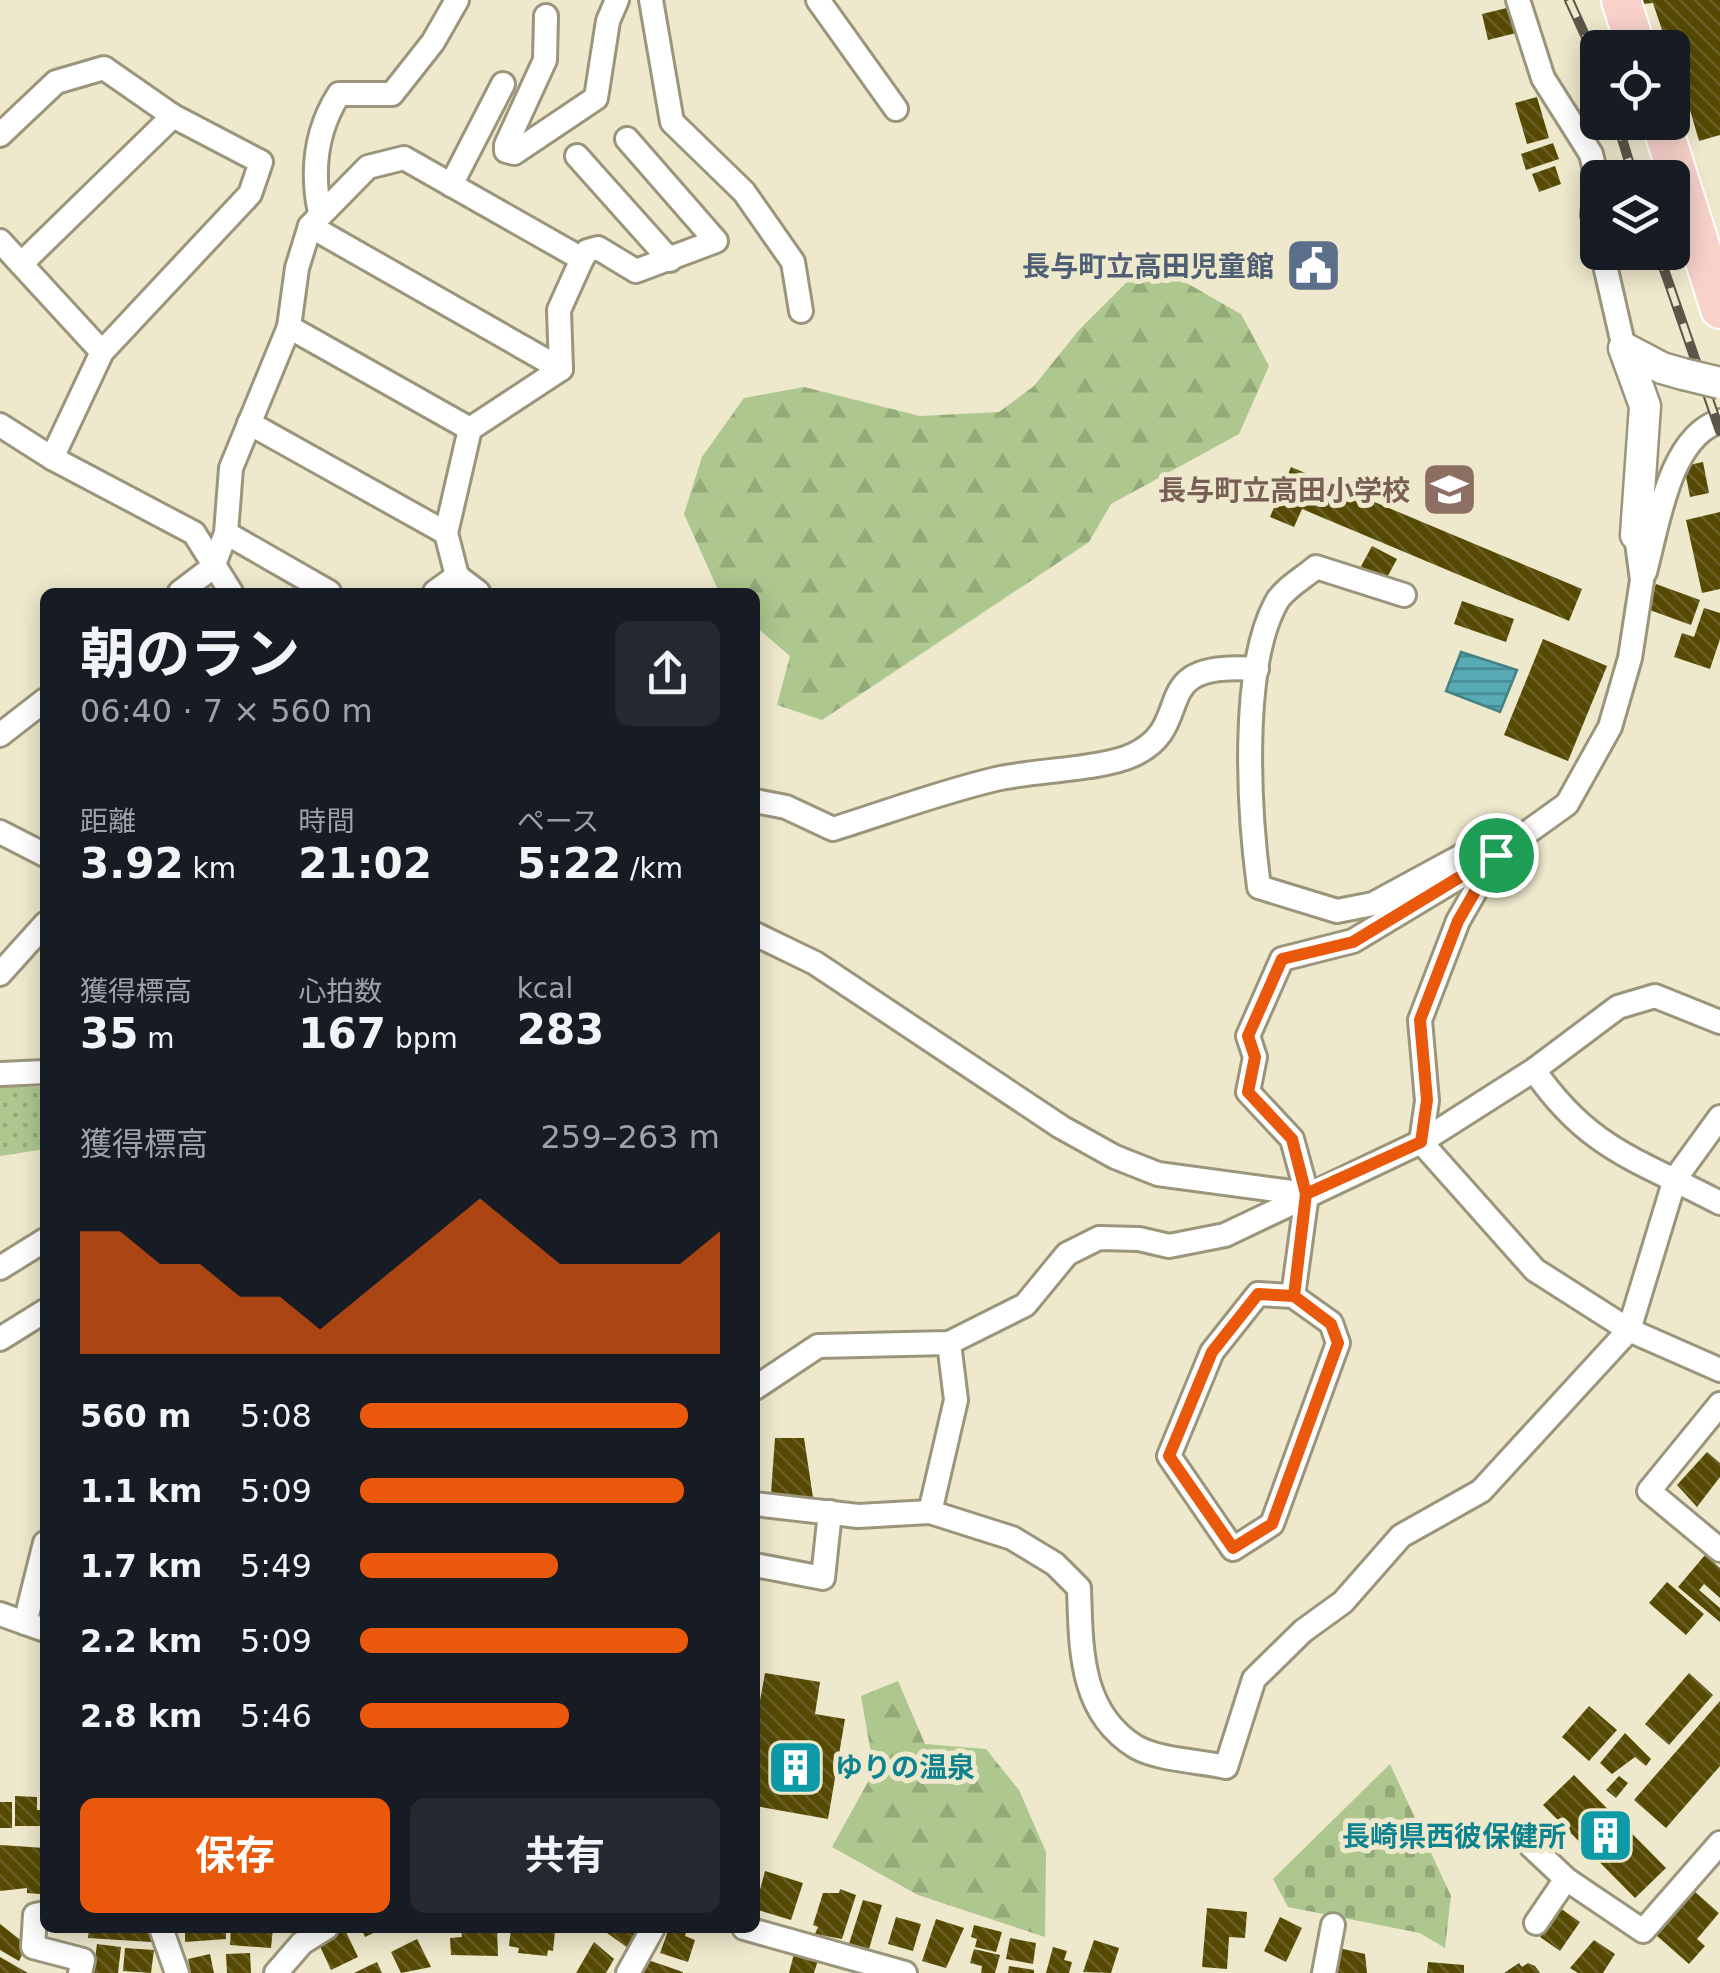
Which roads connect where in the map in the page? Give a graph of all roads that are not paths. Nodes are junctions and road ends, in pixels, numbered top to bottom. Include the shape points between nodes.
1 (457, 0) edge
2 (617, 0) edge
3 (651, 0) edge
4 (818, 0) edge
5 (1518, 0) edge
6 (1621, 0) edge
7 (546, 16) dead end
8 (1630, 30) edge
9 (503, 84) dead end
10 (896, 109) dead end
11 (173, 116) junction
12 (0, 135) edge
13 (627, 139) dead end
14 (1667, 140) edge
15 (577, 156) dead end
16 (1593, 160) edge
17 (450, 185) junction
18 (315, 220) junction
19 (0, 242) edge
20 (582, 259) junction
21 (670, 260) junction
22 (21, 264) junction
23 (1606, 270) edge
24 (1720, 310) edge
25 (801, 311) dead end
26 (288, 327) junction
27 (1624, 348) junction
28 (102, 352) junction
29 (561, 369) junction
30 (1720, 383) edge
31 (1720, 420) edge
32 (249, 423) junction
33 (0, 425) edge
34 (470, 429) junction
35 (52, 458) junction
36 (226, 533) junction
37 (446, 533) junction
38 (1636, 535) joint
39 (213, 567) junction
40 (457, 576) junction
41 (1642, 580) junction
42 (185, 588) edge
43 (227, 588) edge
44 (322, 588) edge
45 (440, 588) edge
46 (473, 588) edge
47 (1404, 595) dead end
48 (1257, 669) junction
49 (40, 704) edge
50 (0, 736) edge
51 (760, 802) edge
52 (0, 832) edge
53 (40, 852) edge
54 (1496, 855) junction
55 (40, 930) edge
56 (760, 936) edge
57 (0, 974) edge
58 (1720, 1022) edge
59 (1534, 1070) junction
60 (40, 1072) edge
61 (0, 1074) edge
62 (1720, 1117) edge
63 (1421, 1142) junction
64 (1675, 1180) junction
65 (1306, 1194) junction
66 (1720, 1203) edge
67 (40, 1243) edge
68 (0, 1268) edge
69 (1294, 1296) junction
70 (40, 1314) edge
71 (1629, 1330) junction
72 (0, 1339) edge
73 (949, 1342) junction
74 (1720, 1370) edge
75 (760, 1385) edge
76 (1720, 1404) edge
77 (760, 1505) edge
78 (830, 1512) junction
79 (930, 1512) junction
80 (1720, 1550) edge
81 (760, 1567) edge
82 (40, 1584) edge
83 (0, 1614) edge
84 (35, 1626) edge
85 (1720, 1843) edge
86 (1531, 1846) dead end
87 (1566, 1878) junction
88 (40, 1914) edge
89 (1536, 1923) dead end
90 (1332, 1926) dead end
91 (760, 1932) edge
92 (163, 1933) edge
93 (318, 1933) edge
94 (649, 1933) edge
95 (80, 1973) edge
96 (177, 1973) edge
97 (276, 1973) edge
98 (628, 1973) edge
99 (905, 1973) edge
100 (1324, 1973) edge

1 - 18 street via 392,94 339,94 321,122
2 - 7 street via 596,98 514,153 506,151 546,60
3 - 25 street via 672,122 744,192 794,262
4 - 10 street
5 - 16 street via 1543,78
6 - 8 main road
9 - 17 street
11 - 12 street via 104,68 56,82
11 - 22 street
11 - 28 street via 260,162 250,194
13 - 21 street via 716,242
14 - 24 main road
15 - 21 street
17 - 18 street via 404,158 368,167
17 - 20 street
18 - 26 street via 297,268
18 - 29 street
19 - 22 street
20 - 21 street via 598,248 636,271
20 - 29 street via 559,310
22 - 28 street
23 - 27 street
26 - 32 street
26 - 34 street
27 - 30 street, bridge via 1662,368
27 - 38 street via 1646,406
28 - 35 street
29 - 34 street
31 - 41 street via 1683,446
32 - 36 street via 231,468
32 - 37 street
33 - 35 street
34 - 37 street
35 - 39 street via 194,532
36 - 39 street
36 - 44 street
37 - 40 street
38 - 41 street
39 - 42 street
39 - 43 street
40 - 45 street
40 - 46 street
41 - 54 street via 1610,726 1566,804
47 - 48 street via 1316,567 1276,601
48 - 51 street via 1213,665 1182,684 1161,734 1132,756 996,779 833,829
48 - 54 street via 1248,810 1258,887 1337,910 1373,904 1467,853
49 - 50 street
52 - 53 street
54 - 63 street via 1458,921 1420,1020 1427,1100
54 - 65 street via 1353,942 1282,959 1248,1036 1255,1057 1248,1092 1292,1139
55 - 57 street
56 - 65 street via 815,963 1116,1157 1158,1174
58 - 59 street via 1656,996 1618,1006
59 - 63 street
59 - 64 street via 1562,1111 1612,1151
60 - 61 street
62 - 64 street
63 - 65 street
63 - 71 street via 1534,1270
64 - 66 street
64 - 71 street
65 - 69 street
65 - 73 street via 1225,1235 1169,1246 1098,1238 1068,1254 1024,1306
67 - 68 street
69 - 69 street via 1258,1294 1212,1352 1169,1456 1233,1548 1272,1524 1338,1343 1331,1324
70 - 72 street
71 - 74 street
71 - 79 street via 1481,1491 1401,1536 1343,1602 1254,1680 1226,1767 1138,1748 1100,1714 1082,1668 1078,1588 1055,1564 1012,1538
73 - 75 street via 818,1346
73 - 79 street via 956,1400
76 - 80 street via 1649,1491
77 - 78 street
78 - 79 street
78 - 81 street via 824,1578
82 - 84 street
83 - 84 street
85 - 87 street via 1643,1931
86 - 87 street
87 - 89 street
88 - 95 street via 32,1946 83,1960
90 - 100 street
91 - 99 street
92 - 96 street
93 - 97 street
94 - 98 street

